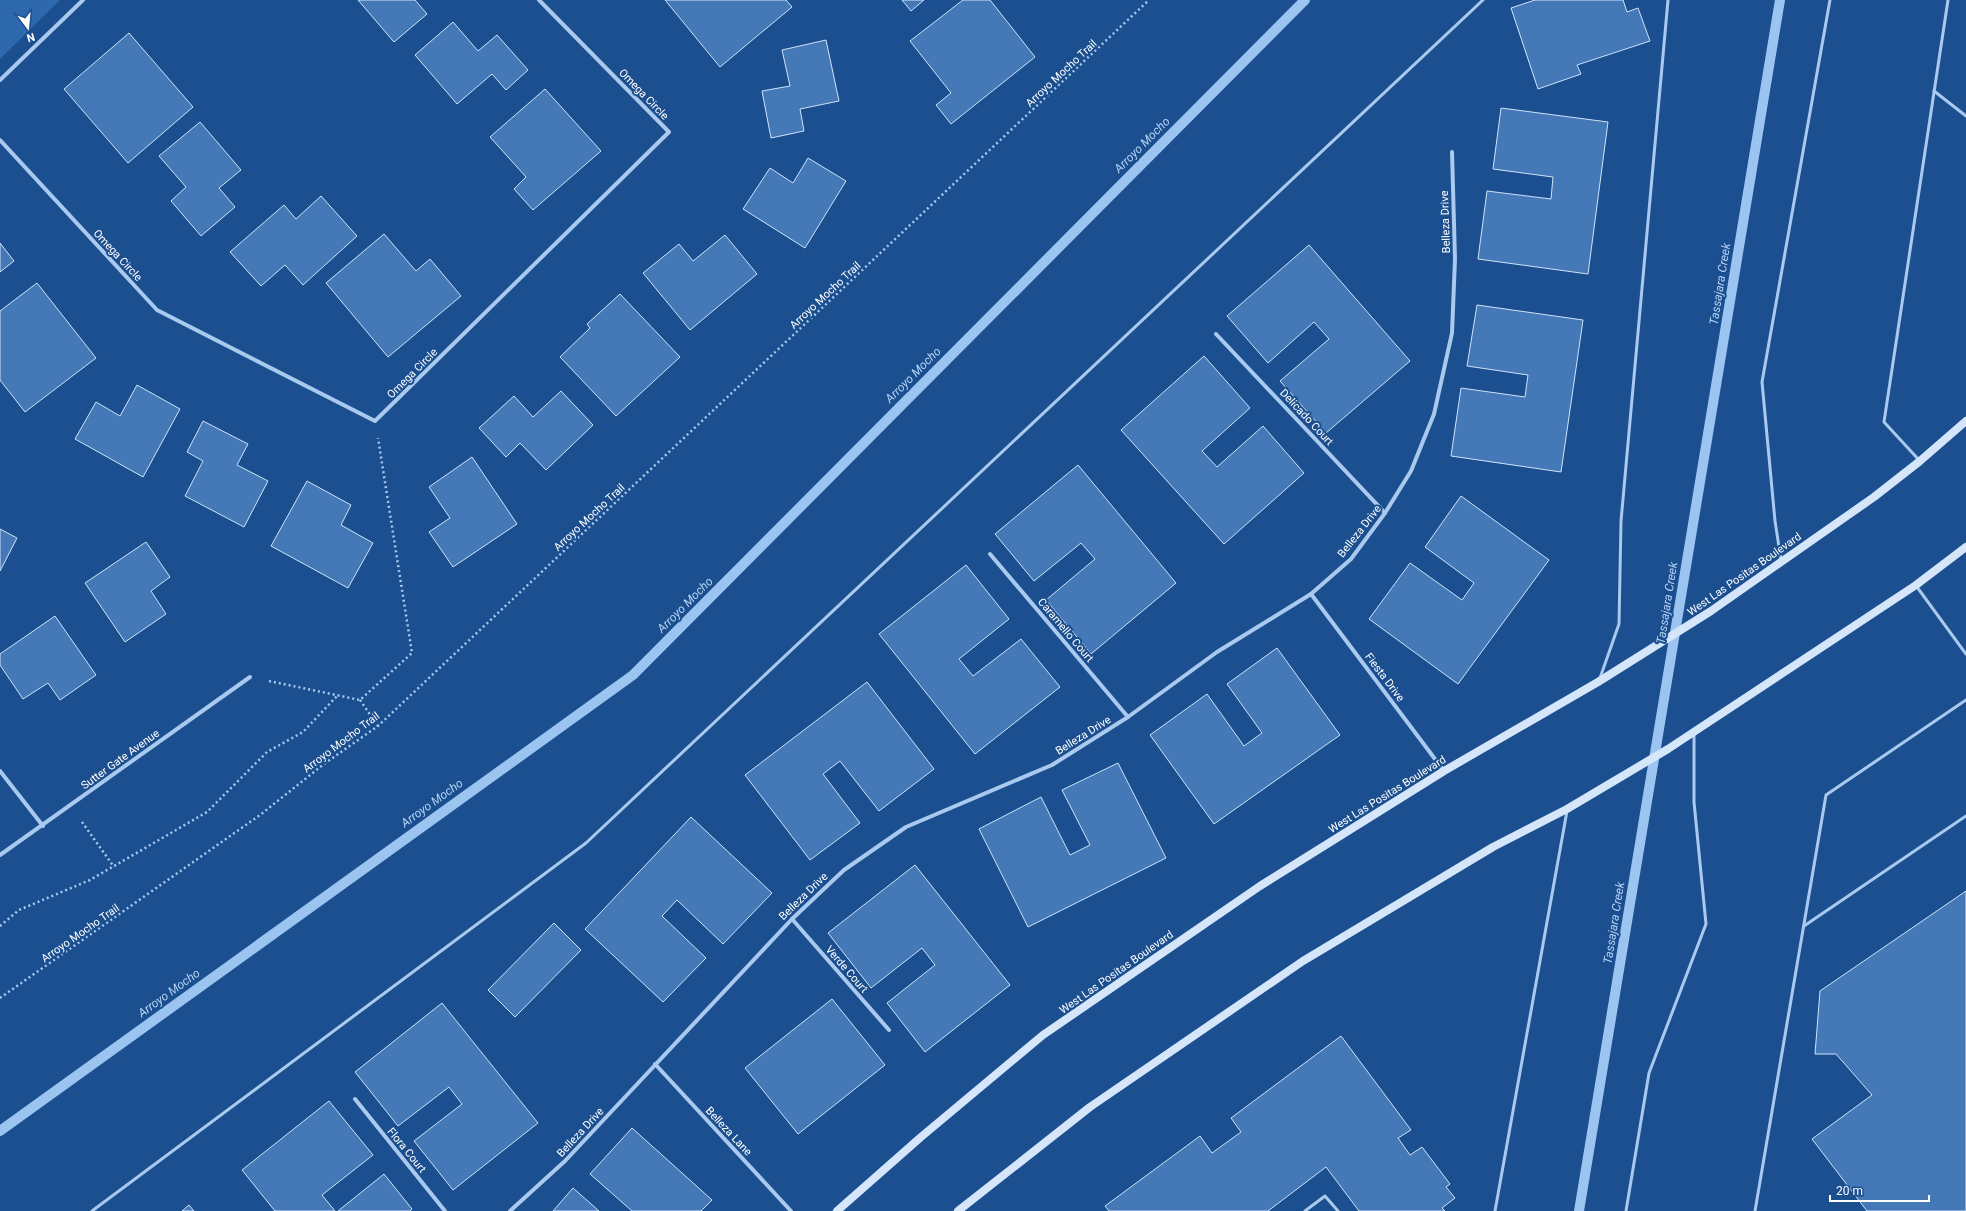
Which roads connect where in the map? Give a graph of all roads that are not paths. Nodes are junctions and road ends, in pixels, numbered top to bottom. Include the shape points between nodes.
1 (83, 0) edge
2 (539, 0) edge
3 (1483, 0) edge
4 (1668, 0) edge
5 (1830, 0) edge
6 (1948, 0) edge
7 (0, 80) edge
8 (1934, 91) junction
9 (1966, 116) edge
10 (0, 140) edge
11 (1452, 152) dead end
12 (1216, 334) dead end
13 (1966, 421) edge
14 (1920, 462) junction
15 (1385, 512) junction
16 (1966, 547) edge
17 (990, 554) dead end
18 (1782, 562) junction
19 (1916, 585) junction
20 (1311, 594) junction
21 (1966, 654) edge
22 (250, 677) road end
23 (1598, 682) junction
24 (1966, 700) edge
25 (1128, 717) junction
26 (1694, 731) junction
27 (0, 771) edge
28 (1444, 771) junction
29 (1567, 809) junction
30 (1966, 816) edge
31 (43, 826) junction
32 (0, 855) edge
33 (792, 920) junction
34 (1803, 926) junction
35 (889, 1030) dead end
36 (655, 1064) junction
37 (355, 1099) dead end
38 (92, 1211) edge
39 (445, 1211) edge
40 (510, 1211) edge
41 (791, 1211) edge
42 (837, 1211) edge
43 (958, 1211) edge
44 (1305, 1211) edge
45 (1338, 1211) edge
46 (1495, 1211) edge
47 (1626, 1211) edge
48 (1755, 1211) edge

1 - 7 street
2 - 10 street, Omega Circle via 669,132 375,421 157,310
3 - 38 lane via 586,843
4 - 23 lane via 1621,521 1619,624
5 - 18 lane via 1762,382 1775,521
6 - 8 lane
8 - 9 lane
8 - 14 lane via 1884,422
11 - 15 street, Belleza Drive via 1455,259 1452,333 1434,414 1411,471
12 - 15 street, Delicado Court
13 - 14 main road, West Las Positas Boulevard
14 - 18 main road, West Las Positas Boulevard
15 - 20 street, Belleza Drive via 1351,559
16 - 19 main road
17 - 25 street, Caramello Court
18 - 23 main road, West Las Positas Boulevard via 1712,611
19 - 21 lane
19 - 26 main road
20 - 25 street, Belleza Drive via 1217,652
20 - 28 street, Fiesta Drive
22 - 31 street, Sutter Gate Avenue
23 - 28 main road, West Las Positas Boulevard
24 - 34 lane via 1826,795
25 - 33 street, Belleza Drive via 1052,765 906,827 844,870
26 - 29 main road
26 - 47 lane via 1694,802 1706,924 1649,1073
27 - 31 street
28 - 42 main road, West Las Positas Boulevard via 1260,886 1043,1035
29 - 43 main road via 1493,847 1303,961 1090,1107
29 - 46 lane
30 - 34 lane
31 - 32 street, Sutter Gate Avenue
33 - 35 street, Verde Court
33 - 36 street, Belleza Drive
34 - 48 lane
36 - 40 street, Belleza Drive via 566,1161
36 - 41 street, Belleza Lane
37 - 39 street, Flora Court
44 - 45 lane via 1325,1196

